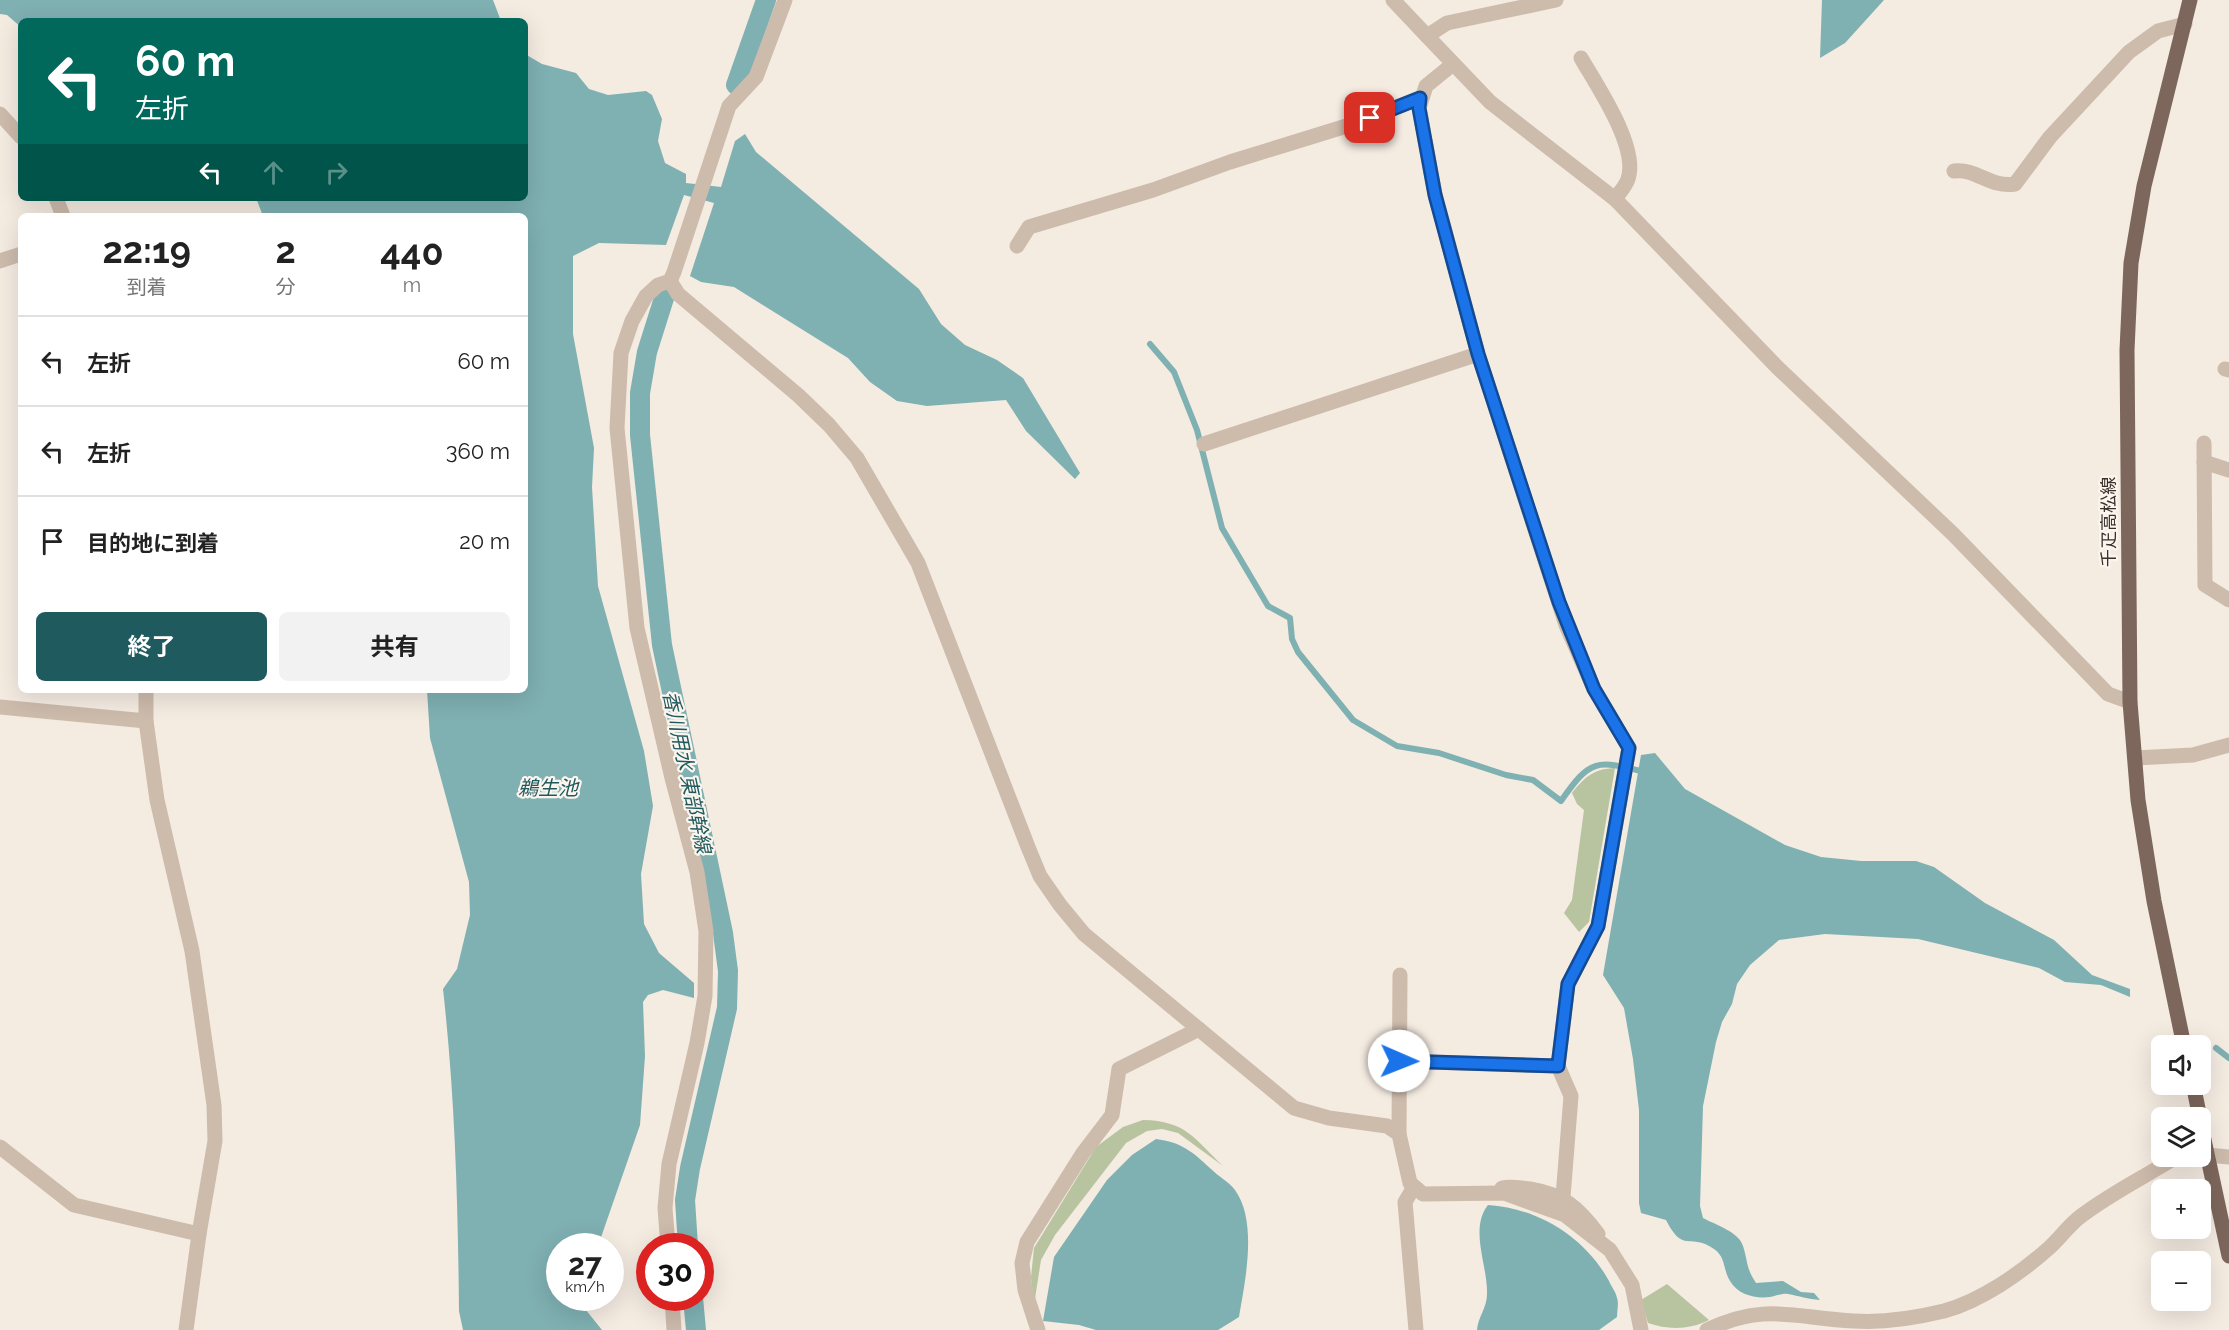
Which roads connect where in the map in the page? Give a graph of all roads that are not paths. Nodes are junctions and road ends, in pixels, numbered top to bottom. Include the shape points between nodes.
1 (785, 0) edge
2 (1394, 0) edge
3 (1556, 0) edge
4 (2190, 0) edge
5 (2185, 24) junction
6 (1427, 36) junction
7 (1581, 58) dead end
8 (1453, 64) junction
9 (1420, 98) junction
10 (0, 114) edge
11 (18, 134) edge
12 (1954, 171) dead end
13 (1615, 199) junction
14 (1017, 246) dead end
15 (18, 255) edge
16 (0, 261) edge
17 (672, 277) junction
18 (1478, 354) junction
19 (2204, 443) dead end
20 (1204, 444) dead end
21 (2204, 462) junction
22 (2229, 470) edge
23 (2229, 600) edge
24 (146, 693) edge
25 (2130, 702) junction
26 (0, 708) edge
27 (146, 721) junction
28 (2229, 745) edge
29 (2135, 758) junction
30 (1400, 975) dead end
31 (1199, 1029) junction
32 (2182, 1035) edge
33 (1399, 1061) junction
34 (1558, 1066) junction
35 (1399, 1134) junction
36 (0, 1147) edge
37 (2211, 1149) edge
38 (2229, 1157) edge
39 (2160, 1167) edge
40 (2209, 1167) edge
41 (1414, 1187) junction
42 (1481, 1194) junction
43 (1563, 1197) junction
44 (667, 1233) edge
45 (199, 1234) junction
46 (1610, 1250) junction
47 (2229, 1256) edge
48 (673, 1311) edge
49 (186, 1330) edge
50 (675, 1330) edge
51 (1038, 1330) edge
52 (1416, 1330) edge
53 (1639, 1330) edge
54 (1707, 1330) edge

1 - 17 street via 756,77 729,106
2 - 6 street
3 - 6 street via 1447,23
4 - 5 main road, 千疋高松線
5 - 12 street via 2157,31 2129,52 2050,137 2015,184 2001,186 1964,170
5 - 25 main road, 千疋高松線 via 2144,186 2131,263 2127,350
6 - 8 street
7 - 13 street via 1610,108 1630,158 1628,180
8 - 9 street via 1426,86
8 - 13 street via 1490,102
9 - 14 street via 1153,190 1029,227
9 - 18 street via 1435,195
10 - 11 street
13 - 25 street via 1778,368 1953,534 2108,694
15 - 16 street
17 - 31 street via 678,294 807,403 857,458 918,563 1040,876 1084,934
17 - 44 street via 646,297 632,321 621,353 617,428 637,628 697,872 706,931 705,996 669,1164
18 - 20 street
18 - 34 street via 1566,625 1594,689 1629,748 1598,926 1568,984
19 - 21 street
21 - 22 street
21 - 23 street via 2205,585
24 - 27 street
25 - 29 main road, 千疋高松線
26 - 27 street
27 - 45 street via 157,800 192,951 214,1105 215,1142
28 - 29 street via 2193,755
29 - 32 main road, 千疋高松線 via 2154,901
30 - 33 street
31 - 35 street via 1294,1108 1329,1118 1387,1126
31 - 51 street via 1119,1069 1112,1115 1027,1242 1022,1263 1025,1290
33 - 34 street
33 - 35 street
34 - 43 street via 1571,1096
35 - 41 street
36 - 45 street via 74,1205
37 - 38 street
39 - 54 street via 2079,1217 2019,1272 1946,1310 1856,1321 1764,1312 1733,1318
40 - 47 main road
41 - 42 street via 1423,1194
41 - 52 street via 1405,1202
42 - 43 street via 1508,1186
42 - 46 street via 1504,1193 1565,1215
43 - 46 street via 1585,1216
45 - 49 street
46 - 53 street via 1632,1285
48 - 50 street

